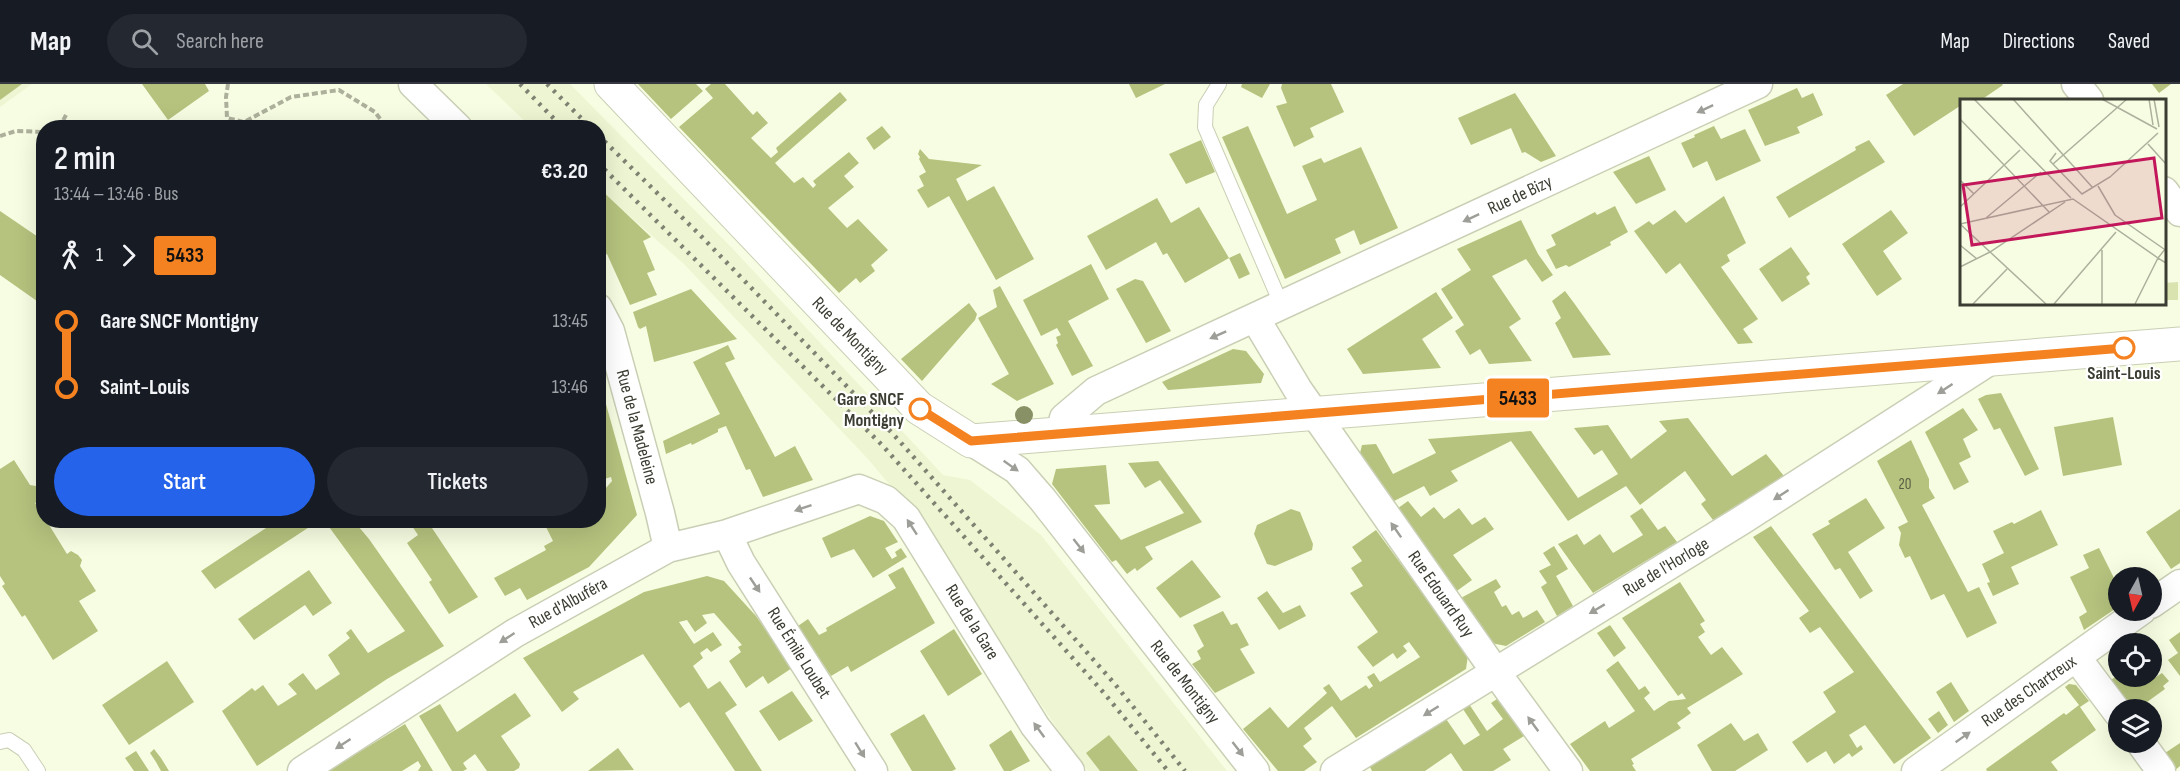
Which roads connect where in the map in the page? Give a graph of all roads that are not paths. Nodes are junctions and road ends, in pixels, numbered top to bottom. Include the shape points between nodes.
1 (414, 84) edge
2 (611, 84) edge
3 (1220, 84) edge
4 (1758, 84) edge
5 (2076, 84) edge
6 (2089, 99) edge
7 (450, 120) edge
8 (2165, 193) edge
9 (2180, 212) edge
10 (1282, 306) junction
11 (1255, 318) junction
12 (606, 323) edge
13 (2180, 344) edge
14 (1994, 358) junction
15 (1315, 415) junction
16 (1059, 434) junction
17 (971, 441) junction
18 (859, 489) joint
19 (727, 534) junction
20 (668, 548) junction
21 (2180, 584) edge
22 (2162, 596) edge
23 (2127, 621) edge
24 (2076, 657) junction
25 (1495, 671) junction
26 (2108, 700) edge
27 (0, 742) edge
28 (2148, 753) edge
29 (38, 771) edge
30 (302, 771) edge
31 (873, 771) edge
32 (1070, 771) edge
33 (1255, 771) edge
34 (1335, 771) edge
35 (1568, 771) edge
36 (1916, 771) edge
37 (2161, 771) edge

1 - 7 street
2 - 17 main road, Rue de Montigny via 919,408
3 - 10 lane via 1206,105 1205,127
4 -> 10 street, Rue de Bizy
5 - 6 street
8 - 9 street
10 - 11 street, Rue de Bizy
11 - 15 street, Rue Edouard Ruy
11 -> 16 street, Rue de Bizy via 1096,391 1064,418
12 - 20 street, Rue de la Madeleine
13 - 14 main road
14 - 15 main road
14 -> 25 street, Rue de l'Horloge via 1742,520
15 - 16 main road
25 -> 15 street, Rue Edouard Ruy
16 - 17 main road
17 -> 33 street, Rue de Montigny via 1017,470 1043,500
18 -> 19 street, Rue d'Albuféra
32 -> 18 street, Rue de la Gare via 1035,726 906,518 886,501
19 - 20 street, Rue d'Albuféra
19 -> 31 street, Rue Émile Loubet via 741,563
20 -> 30 street, Rue d'Albuféra via 515,633
21 - 22 street
23 - 24 street, Rue des Chartreux
24 - 26 street
36 -> 24 street, Rue des Chartreux
25 -> 34 street, Rue de l'Horloge
35 -> 25 street, Rue Edouard Ruy
27 - 29 lane via 9,740 24,750
28 - 37 street

